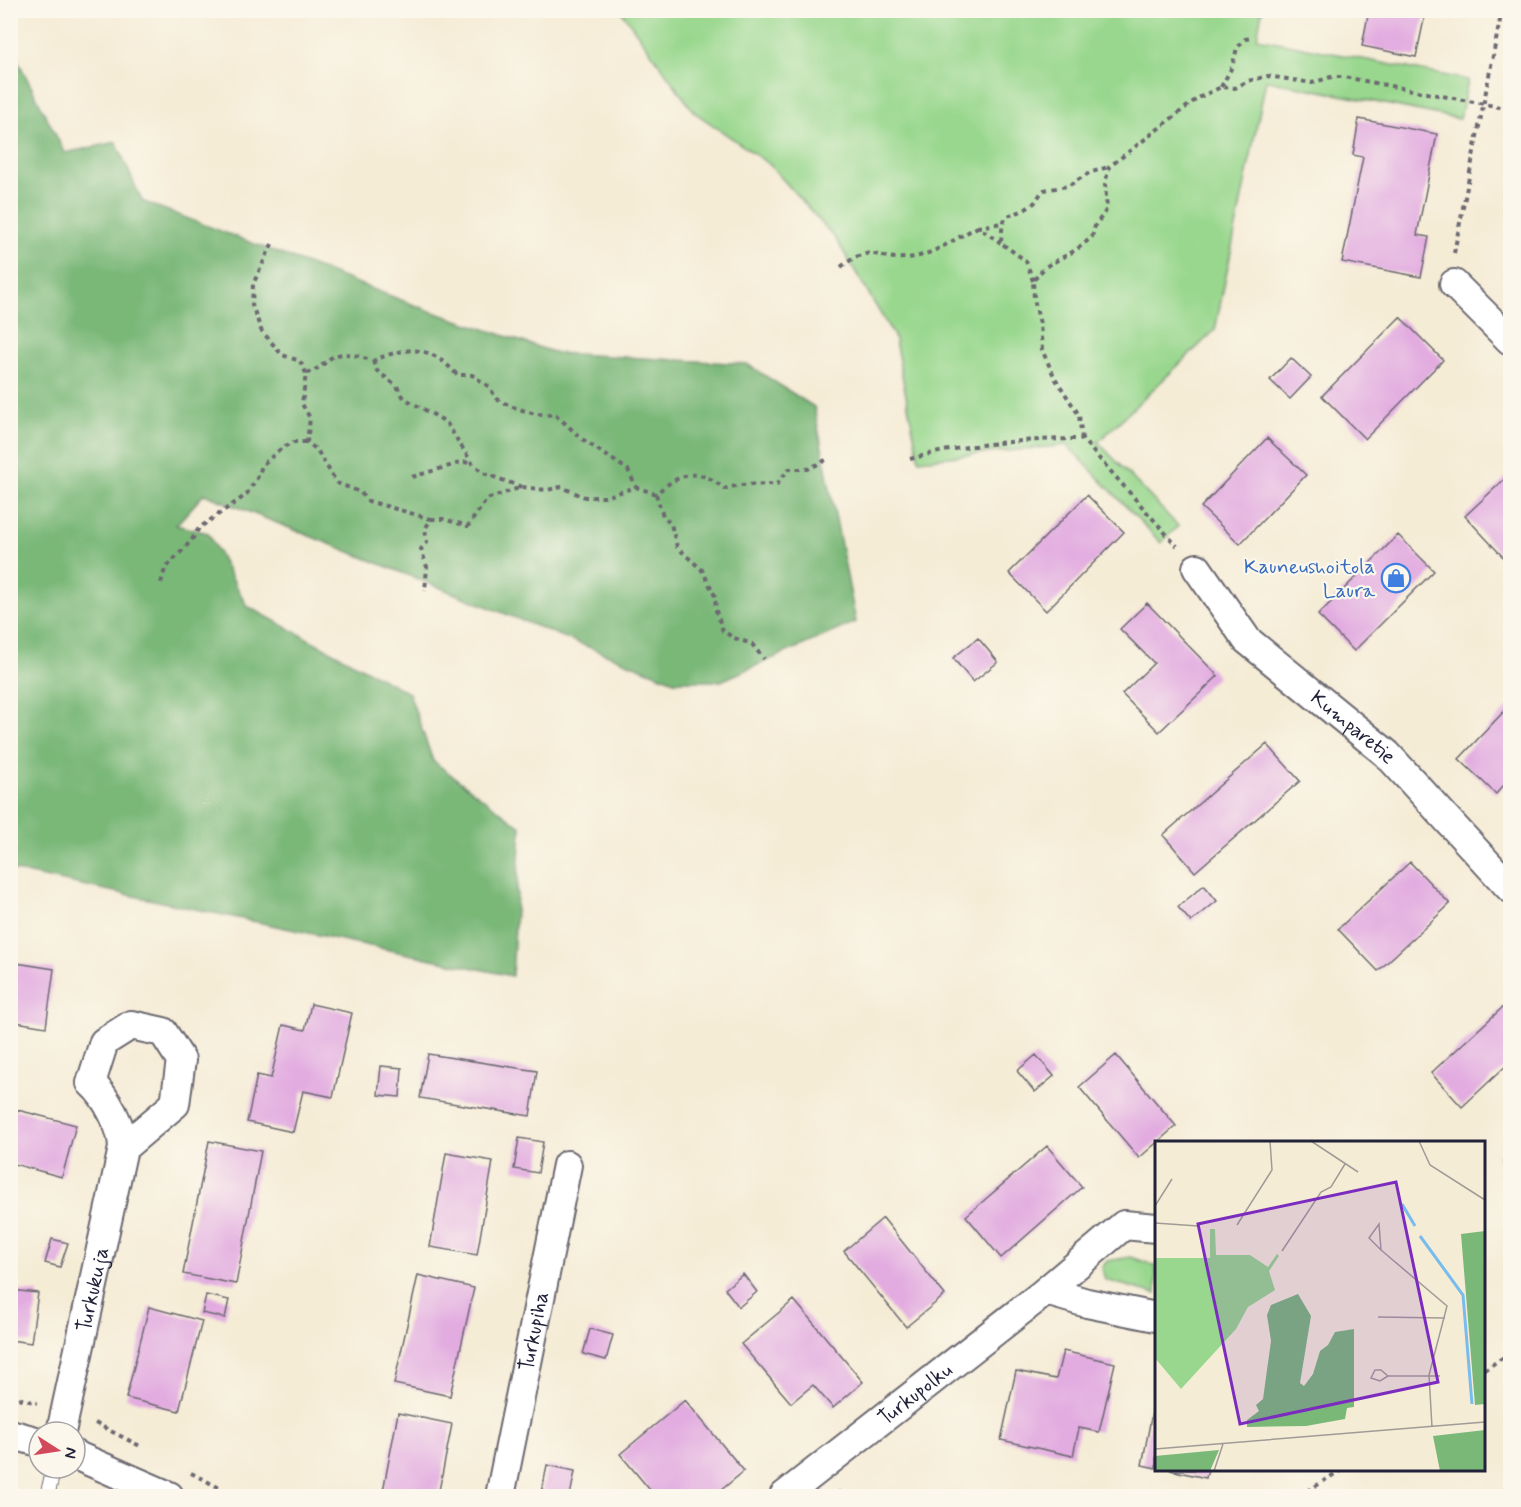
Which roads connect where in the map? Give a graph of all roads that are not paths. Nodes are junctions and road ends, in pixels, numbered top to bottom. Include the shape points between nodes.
1 (1454, 284) road end
2 (1510, 340) edge
3 (1197, 568) road end
4 (1510, 888) edge
5 (123, 1148) dead end
6 (567, 1165) dead end
7 (1155, 1228) edge
8 (1046, 1291) junction
9 (1155, 1317) edge
10 (65, 1420) edge
11 (10, 1434) edge
12 (27, 1439) edge
13 (87, 1460) edge
14 (51, 1480) edge
15 (47, 1497) edge
16 (169, 1497) edge
17 (500, 1497) edge
18 (784, 1497) edge

1 - 2 street
3 - 4 street, Kumparetie via 1247,640 1387,754
5 - 10 street, Turkukuja
6 - 17 street, Turkupiha
7 - 8 street, Turkupolku via 1124,1225
8 - 9 street
8 - 18 street, Turkupolku
11 - 12 street
13 - 16 street
14 - 15 lane

